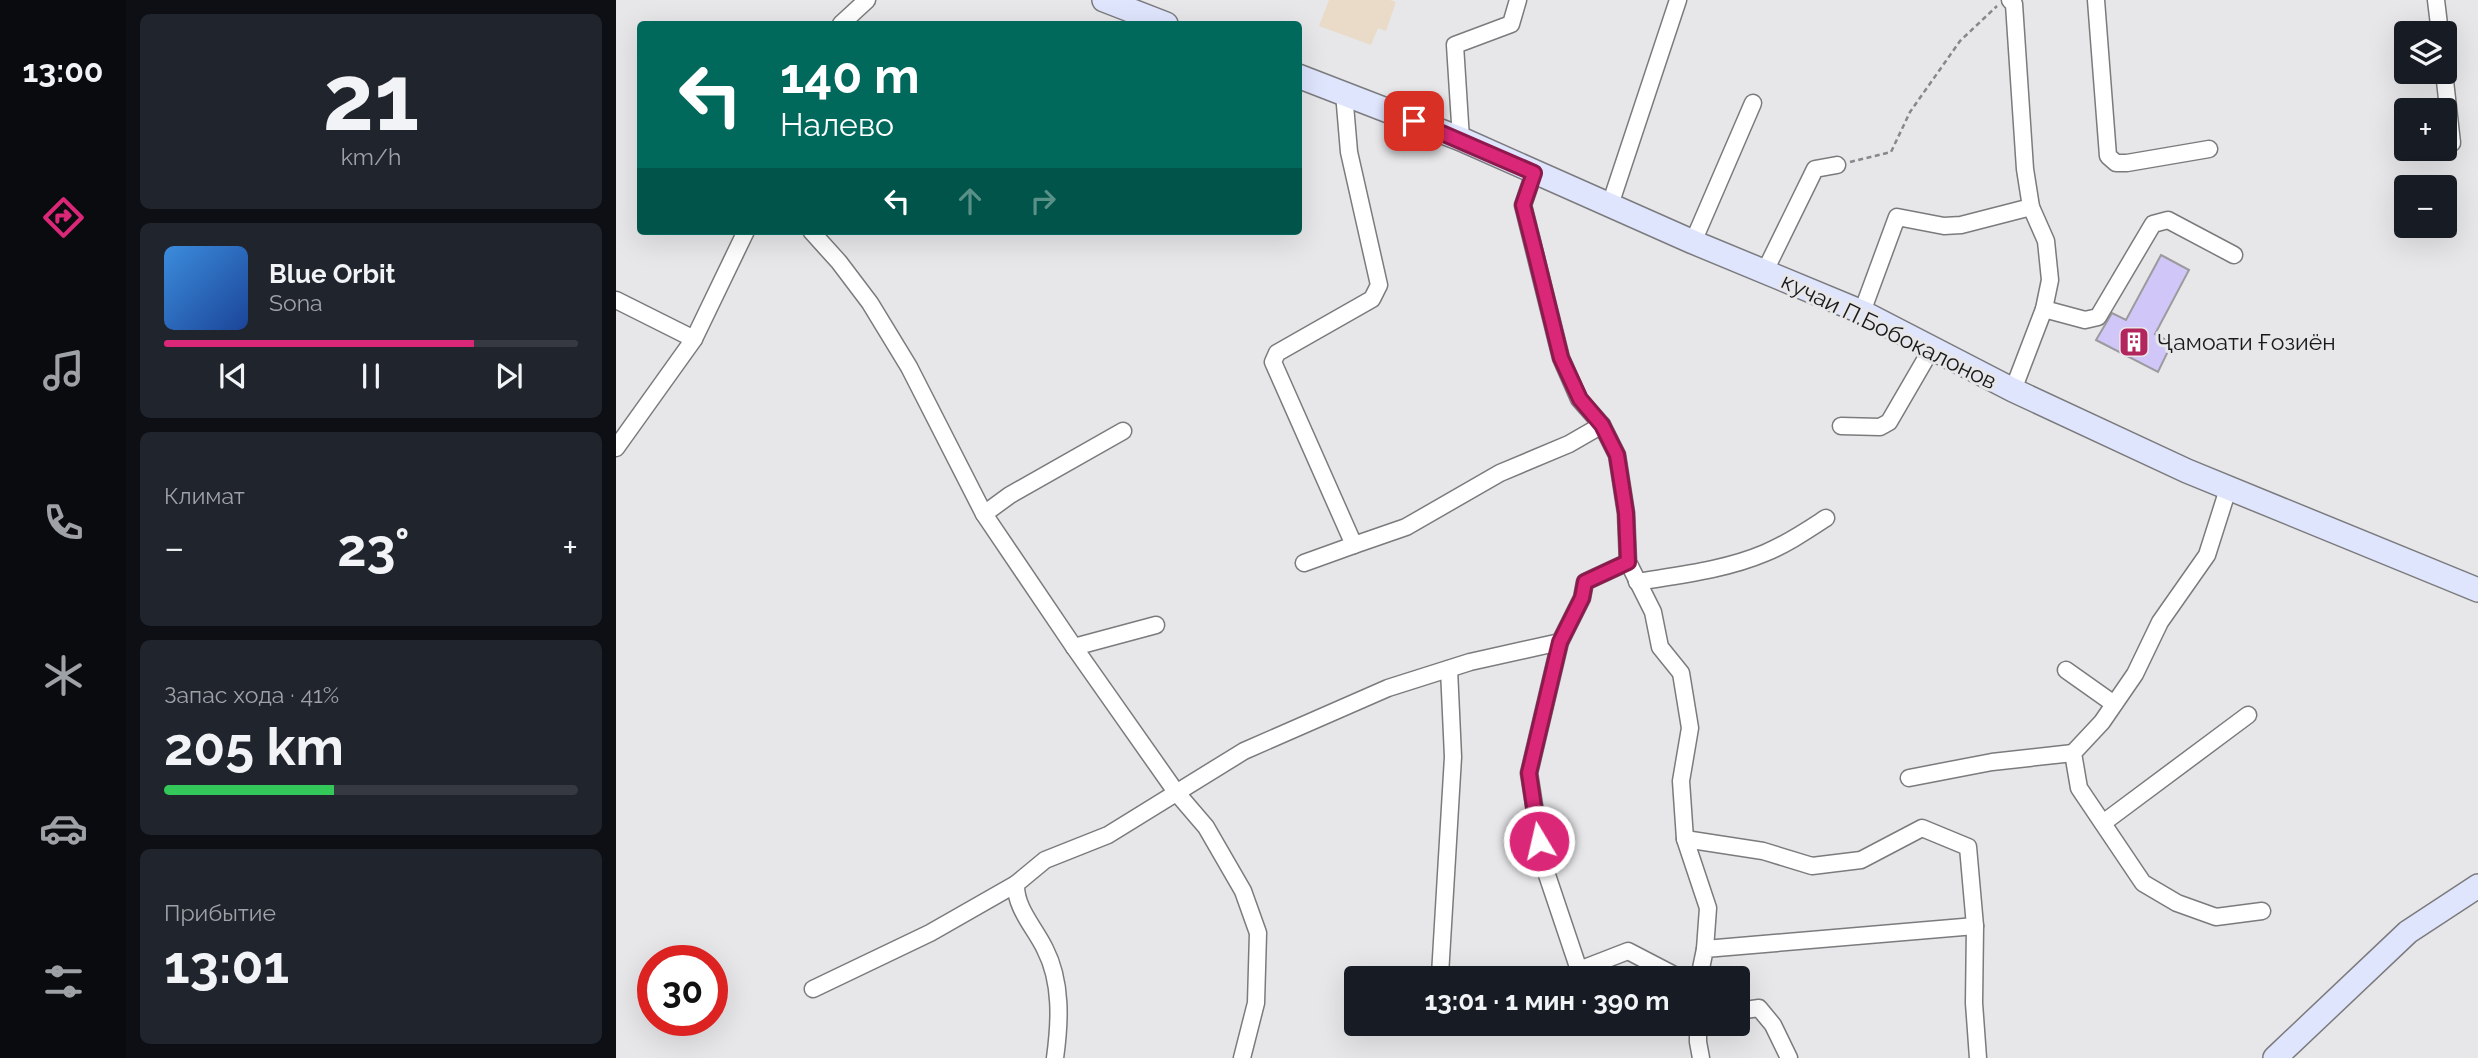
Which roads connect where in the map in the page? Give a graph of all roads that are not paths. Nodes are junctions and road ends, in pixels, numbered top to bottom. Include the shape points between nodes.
1 (867, 0) edge
2 (1518, 0) edge
3 (1678, 0) edge
4 (2010, 0) edge
5 (2096, 0) edge
6 (2436, 0) edge
7 (1119, 3) edge
8 (844, 21) edge
9 (1154, 21) edge
10 (2439, 21) edge
11 (1302, 77) edge
12 (1344, 93) junction
13 (1753, 103) dead end
14 (1461, 139) junction
15 (2209, 149) dead end
16 (1837, 166) road end
17 (1534, 173) junction
18 (1610, 205) junction
19 (2031, 207) junction
20 (744, 235) edge
21 (815, 235) edge
22 (1692, 242) junction
23 (2234, 255) dead end
24 (1765, 271) junction
25 (616, 300) edge
26 (2044, 309) junction
27 (1862, 312) junction
28 (694, 339) junction
29 (1931, 348) junction
30 (2012, 390) junction
31 (1602, 425) junction
32 (1841, 426) dead end
33 (1123, 431) dead end
34 (616, 448) edge
35 (2228, 489) junction
36 (984, 514) junction
37 (1826, 518) dead end
38 (1354, 545) junction
39 (1628, 562) junction
40 (1304, 563) dead end
41 (1637, 582) junction
42 (2478, 590) edge
43 (1156, 625) dead end
44 (1560, 642) junction
45 (1073, 647) junction
46 (1449, 669) junction
47 (2066, 670) dead end
48 (2114, 704) junction
49 (2248, 715) dead end
50 (2073, 753) junction
51 (1909, 778) dead end
52 (1176, 792) junction
53 (2102, 823) junction
54 (1685, 839) junction
55 (1016, 884) junction
56 (2478, 886) edge
57 (2262, 911) dead end
58 (1975, 926) junction
59 (1705, 949) junction
60 (1441, 966) edge
61 (1578, 966) edge
62 (1589, 966) edge
63 (1657, 966) edge
64 (1701, 966) edge
65 (813, 989) dead end
66 (1750, 1009) edge
67 (1698, 1036) edge
68 (1055, 1058) edge
69 (1242, 1058) edge
70 (1701, 1058) edge
71 (1789, 1058) edge
72 (1978, 1058) edge
73 (2275, 1058) edge

1 - 8 street
2 - 14 street via 1511,24 1455,44
3 - 18 street
4 - 19 street via 2014,4
5 - 15 street via 2108,156 2116,163 2127,163
6 - 10 street
7 - 9 main road
11 - 12 main road, кучаи П.Бобокалонов
12 - 14 main road, кучаи П.Бобокалонов
12 - 38 street via 1349,152 1379,285 1371,299 1274,356 1273,362
13 - 22 street
14 - 17 main road, кучаи П.Бобокалонов
16 - 24 street via 1815,169
17 - 18 main road, кучаи П.Бобокалонов
17 - 31 street via 1523,205 1561,358 1580,399
18 - 22 main road, кучаи П.Бобокалонов
19 - 26 street via 2046,241 2050,280
19 - 27 street via 1961,225 1897,217
20 - 28 street
21 - 36 street via 870,303 909,367
22 - 24 main road, кучаи П.Бобокалонов
23 - 26 street via 2168,220 2153,224 2098,317 2085,320
24 - 27 main road, кучаи П.Бобокалонов
25 - 28 street
26 - 30 street
27 - 29 main road, кучаи П.Бобокалонов
28 - 34 street
29 - 30 main road, кучаи П.Бобокалонов
29 - 32 street via 1889,422 1880,427
30 - 35 main road, кучаи П.Бобокалонов
31 - 38 street via 1500,472 1406,527
31 - 39 street via 1617,455
33 - 36 street
35 - 42 main road, кучаи П.Бобокалонов
35 - 48 street via 2207,555 2160,622 2135,674
36 - 45 street
37 - 41 street via 1763,554 1703,571
38 - 40 street
39 - 41 street
39 - 44 street via 1585,582
41 - 54 street via 1653,612 1660,647 1681,674 1690,728 1681,781
43 - 45 street
44 - 46 street
44 - 61 street via 1529,773 1543,863
45 - 52 street
46 - 52 street via 1388,688 1244,751
46 - 60 street via 1453,757
47 - 48 street
48 - 50 street
49 - 53 street
50 - 51 street
50 - 53 street via 2079,788
52 - 55 street via 1108,835 1045,860
52 - 69 street via 1212,838 1243,891 1258,933 1256,1003
53 - 57 street via 2143,883 2177,903 2216,917
54 - 58 street via 1763,851 1812,866 1861,860 1922,828 1968,847
54 - 59 street via 1708,908
55 - 65 street via 930,933
55 - 68 street via 1015,898 1047,951 1059,1000
56 - 73 main road via 2408,932
58 - 59 street
58 - 72 street
59 - 64 street
62 - 63 street via 1628,951
66 - 71 street via 1759,1008 1773,1024
67 - 70 street

